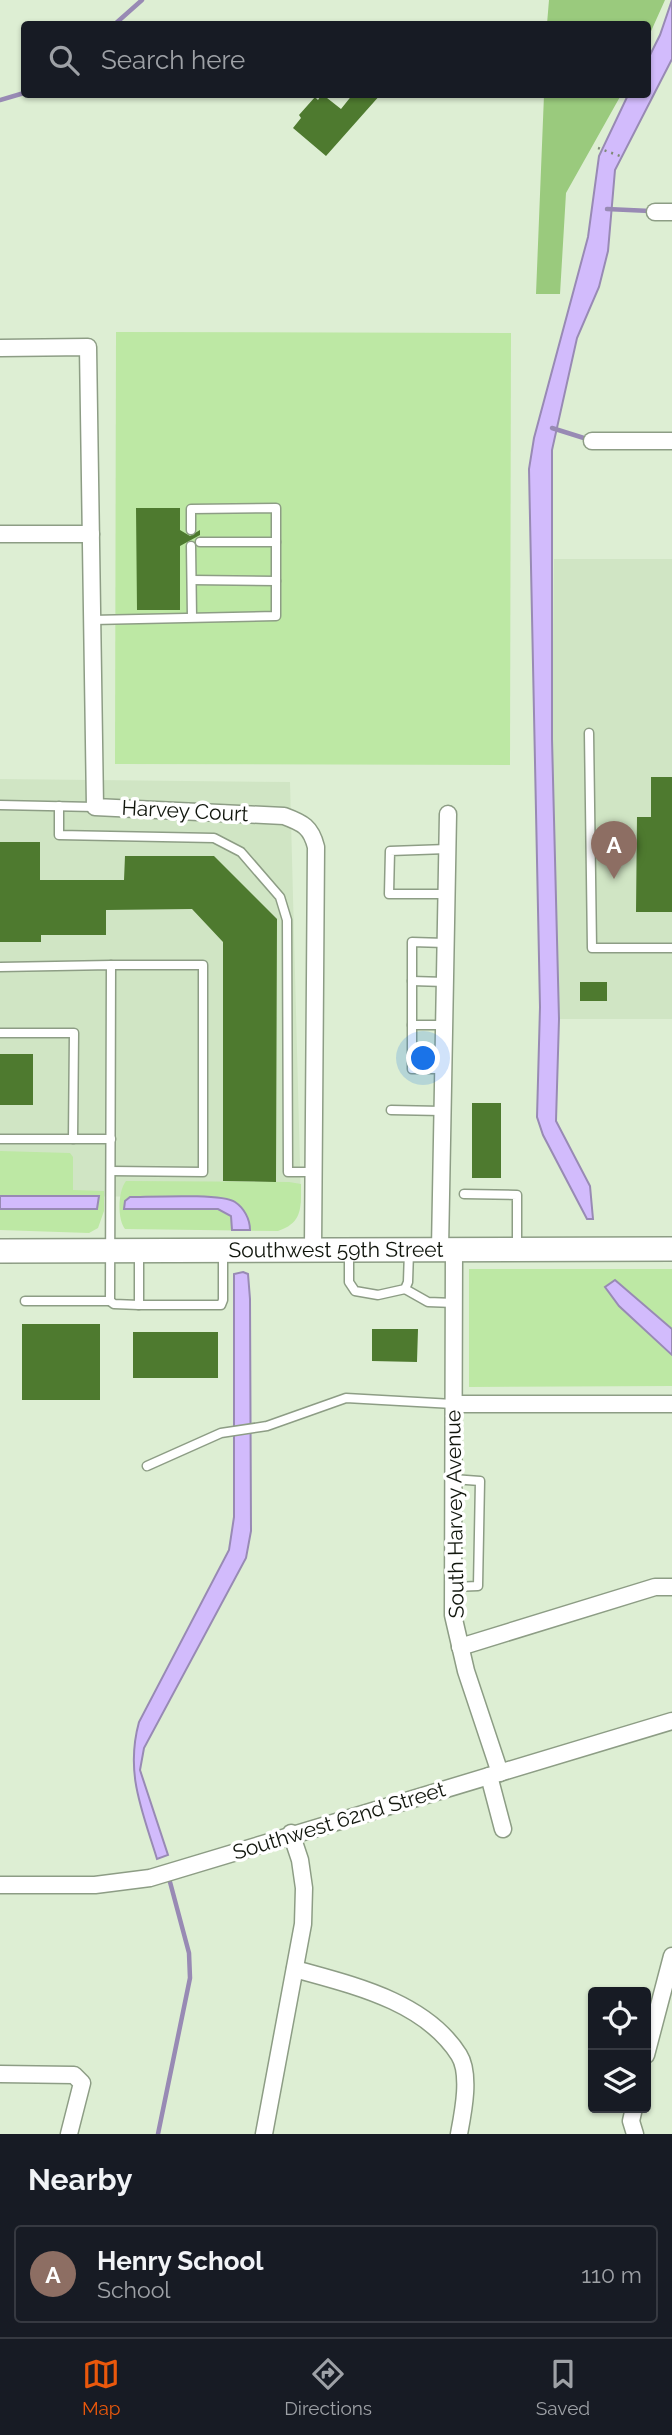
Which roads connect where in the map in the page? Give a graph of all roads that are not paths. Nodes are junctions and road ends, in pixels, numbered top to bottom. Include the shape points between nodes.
1 (655, 212) dead end
2 (672, 212) edge
3 (0, 348) edge
4 (592, 441) dead end
5 (672, 441) edge
6 (191, 530) dead end
7 (0, 534) edge
8 (91, 534) junction
9 (201, 542) dead end
10 (276, 542) junction
11 (191, 547) dead end
12 (192, 580) junction
13 (276, 581) junction
14 (192, 617) junction
15 (92, 620) junction
16 (589, 733) dead end
17 (0, 805) edge
18 (60, 806) junction
19 (95, 807) junction
20 (448, 814) dead end
21 (447, 849) junction
22 (446, 894) junction
23 (445, 943) junction
24 (672, 948) edge
25 (111, 965) junction
26 (0, 967) edge
27 (412, 981) junction
28 (444, 982) junction
29 (412, 1025) junction
30 (444, 1025) junction
31 (0, 1033) edge
32 (443, 1069) junction
33 (391, 1110) dead end
34 (442, 1111) junction
35 (0, 1139) edge
36 (73, 1139) junction
37 (111, 1139) junction
38 (111, 1171) junction
39 (314, 1172) junction
40 (464, 1194) dead end
41 (313, 1249) junction
42 (349, 1249) junction
43 (409, 1249) junction
44 (447, 1249) junction
45 (517, 1249) junction
46 (672, 1249) edge
47 (111, 1250) junction
48 (139, 1250) junction
49 (223, 1250) junction
50 (0, 1251) edge
51 (405, 1289) junction
52 (25, 1301) dead end
53 (110, 1301) junction
54 (454, 1303) junction
55 (139, 1305) junction
56 (453, 1404) junction
57 (672, 1404) edge
58 (147, 1466) dead end
59 (453, 1479) junction
60 (453, 1587) junction
61 (672, 1587) edge
62 (460, 1647) junction
63 (672, 1721) edge
64 (494, 1775) junction
65 (503, 1829) dead end
66 (291, 1833) junction
67 (0, 1885) edge
68 (672, 1956) edge
69 (295, 1969) junction
70 (647, 2050) edge
71 (0, 2074) edge
72 (633, 2113) edge
73 (69, 2134) edge
74 (264, 2134) edge
75 (459, 2134) edge
76 (635, 2134) edge

1 - 2 street
3 - 8 street, Harvey Court via 88,347
4 - 5 street
6 - 10 lane via 191,509 276,508
7 - 8 street
8 - 15 street, Harvey Court
9 - 10 lane
10 - 13 lane
11 - 12 lane
12 - 13 lane
12 - 14 lane
13 - 14 lane via 276,616
14 - 15 lane
15 - 19 street, Harvey Court
16 - 24 lane via 592,948
17 - 18 lane
18 - 19 lane
18 - 39 lane via 59,835 214,838 241,852 280,897 286,920 288,1172
19 - 39 street, Harvey Court via 285,817 312,832 316,847
20 - 21 street, South Harvey Avenue
21 - 22 street, South Harvey Avenue
21 - 22 lane via 390,851 389,894
22 - 23 street, South Harvey Avenue
23 - 27 lane via 412,942
23 - 28 street, South Harvey Avenue
25 - 26 lane
25 - 37 lane
25 - 38 lane via 202,965 203,1172
27 - 28 lane
27 - 29 lane
28 - 30 street, South Harvey Avenue
29 - 30 lane
29 - 32 lane via 412,1069
30 - 32 street, South Harvey Avenue
31 - 36 lane via 74,1032
32 - 34 street, South Harvey Avenue
33 - 34 lane
34 - 44 street, South Harvey Avenue
35 - 36 lane
36 - 37 lane
37 - 38 lane
38 - 47 lane
39 - 41 street, Harvey Court
40 - 45 lane via 517,1195
41 - 42 main road, Southwest 59th Street
41 - 49 main road, Southwest 59th Street
42 - 43 main road, Southwest 59th Street
42 - 51 lane via 349,1282 355,1291 378,1296
43 - 44 main road, Southwest 59th Street
43 - 51 lane
44 - 45 main road, Southwest 59th Street
44 - 54 street, South Harvey Avenue
45 - 46 main road, Southwest 59th Street
47 - 48 main road, Southwest 59th Street
47 - 50 main road, Southwest 59th Street
47 - 53 lane
48 - 49 main road, Southwest 59th Street
48 - 55 lane
49 - 55 lane via 221,1305
51 - 54 lane via 428,1302
52 - 53 lane
53 - 55 lane
54 - 56 street, South Harvey Avenue
56 - 57 street
56 - 58 lane via 346,1398 267,1426 221,1433
56 - 59 street, South Harvey Avenue
59 - 60 street, South Harvey Avenue
59 - 60 lane via 480,1481 478,1586
60 - 62 street, South Harvey Avenue
61 - 62 street via 655,1587
62 - 64 street, South Harvey Avenue
63 - 64 street, Southwest 62nd Street
64 - 65 street, South Harvey Avenue
64 - 66 street, Southwest 62nd Street
66 - 67 street, Southwest 62nd Street via 150,1878 95,1885
66 - 69 street via 304,1888
68 - 70 street
69 - 74 street
69 - 75 street via 379,1993 425,2020 460,2056 466,2092
71 - 73 street via 74,2075 82,2083
72 - 76 street

